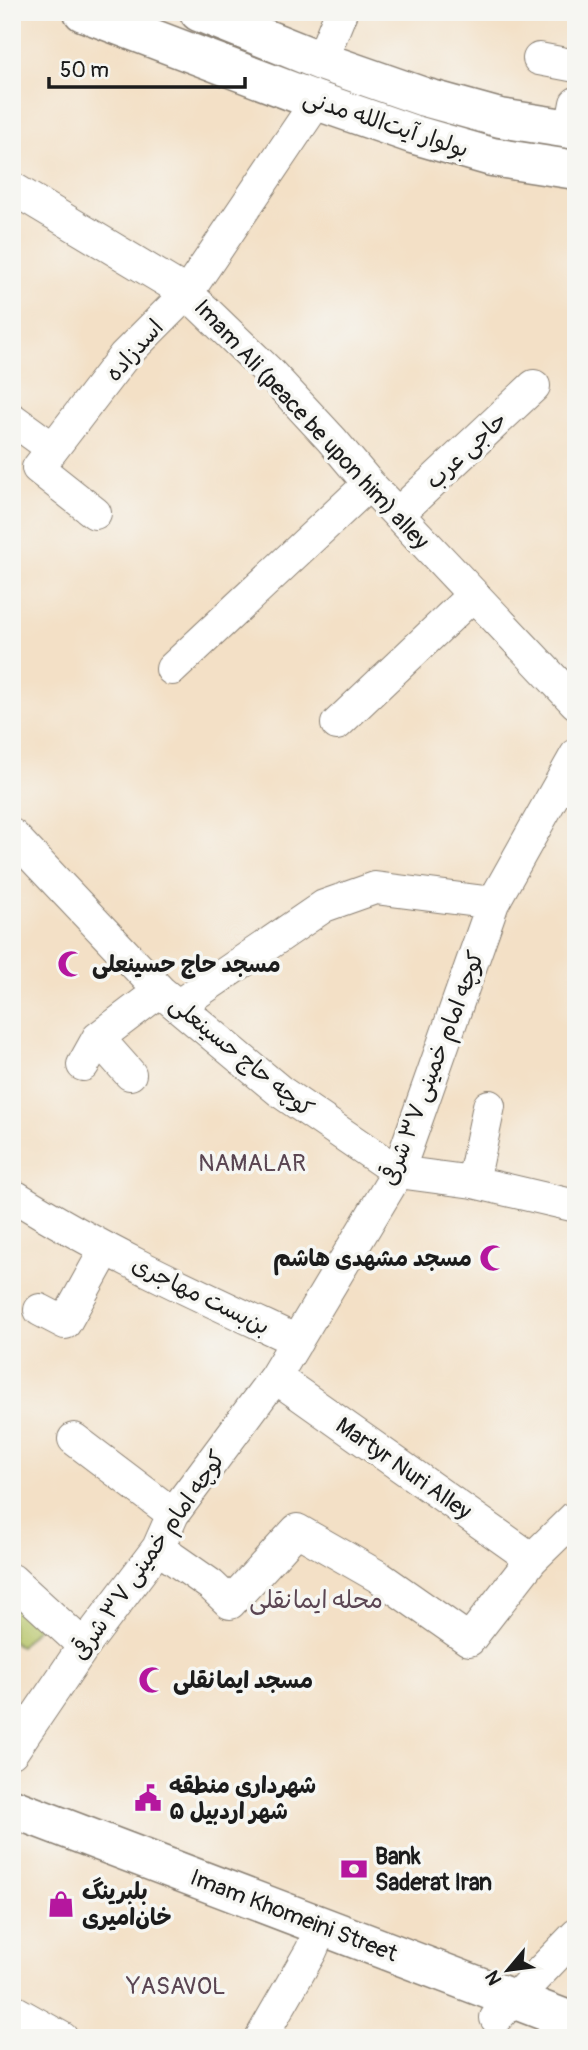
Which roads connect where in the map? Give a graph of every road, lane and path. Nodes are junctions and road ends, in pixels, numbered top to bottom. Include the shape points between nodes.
1 (83, 12) edge
2 (200, 12) edge
3 (341, 12) edge
4 (539, 59) dead end
5 (321, 61) junction
6 (576, 66) edge
7 (317, 101) junction
8 (574, 121) edge
9 (576, 170) edge
10 (12, 188) edge
11 (187, 293) junction
12 (534, 386) dead end
13 (12, 419) edge
14 (52, 448) junction
15 (369, 484) junction
16 (95, 513) dead end
17 (398, 514) junction
18 (473, 595) junction
19 (172, 669) dead end
20 (576, 703) edge
21 (337, 724) dead end
22 (576, 755) edge
23 (12, 835) edge
24 (24, 866) edge
25 (493, 903) junction
26 (169, 998) junction
27 (130, 1073) dead end
28 (489, 1106) dead end
29 (398, 1172) junction
30 (473, 1182) junction
31 (16, 1197) dead end
32 (574, 1203) edge
33 (106, 1249) junction
34 (40, 1310) dead end
35 (297, 1341) junction
36 (275, 1377) junction
37 (74, 1439) dead end
38 (173, 1514) junction
39 (574, 1520) edge
40 (158, 1548) junction
41 (532, 1559) junction
42 (12, 1580) edge
43 (84, 1646) junction
44 (12, 1752) edge
45 (12, 1808) edge
46 (576, 1935) edge
47 (317, 1939) junction
48 (505, 2008) junction
49 (12, 2010) edge
50 (576, 2023) edge
51 (62, 2038) edge
52 (261, 2038) edge

1 - 7 main road, بولوار آیت‌الله مدنی
2 - 5 main road, بولوار آیت‌الله مدنی
3 - 5 street
4 - 6 street
5 - 8 main road, بولوار آیت‌الله مدنی via 500,118
7 - 9 main road, بولوار آیت‌الله مدنی via 492,157
7 - 11 street, اسدزاده
10 - 11 street, Imam Ali (peace be upon him) alley
11 - 14 street, اسدزاده via 124,356
11 - 15 street, Imam Ali (peace be upon him) alley via 270,373
12 - 17 street, حاجی عرب
13 - 14 street
14 - 16 street, اسدزاده via 38,468
15 - 17 street, Imam Ali (peace be upon him) alley
15 - 19 street
17 - 18 street, Imam Ali (peace be upon him) alley
18 - 20 street, Imam Ali (peace be upon him) alley
18 - 21 street
22 - 25 street, کوچه امام خمینی ۳۷ شرقی
23 - 24 street, کوچه حاج حسینعلی
24 - 26 street, کوچه حاج حسینعلی
25 - 26 street via 375,888 324,906
25 - 29 street, کوچه امام خمینی ۳۷ شرقی
26 - 27 street via 91,1052
26 - 29 street, کوچه حاج حسینعلی via 281,1092
28 - 30 street
29 - 30 street
29 - 35 street, کوچه امام خمینی ۳۷ شرقی
30 - 32 street
31 - 33 street, بن‌بست مهاجری
33 - 34 street, بن‌بست مهاجری via 65,1323
33 - 35 street, بن‌بست مهاجری
35 - 36 street, کوچه امام خمینی ۳۷ شرقی
36 - 38 street, کوچه امام خمینی ۳۷ شرقی
36 - 41 street, Martyr Nuri Alley
37 - 38 street
38 - 40 street, کوچه امام خمینی ۳۷ شرقی
39 - 41 street
40 - 41 street via 230,1603 297,1531 379,1577 469,1640
40 - 43 street, کوچه امام خمینی ۳۷ شرقی
42 - 43 street
43 - 44 street, کوچه امام خمینی ۳۷ شرقی
45 - 47 main road, Imam Khomeini Street
46 - 48 street
47 - 48 main road, Imam Khomeini Street
47 - 52 street
48 - 50 main road, Imam Khomeini Street
49 - 51 street

